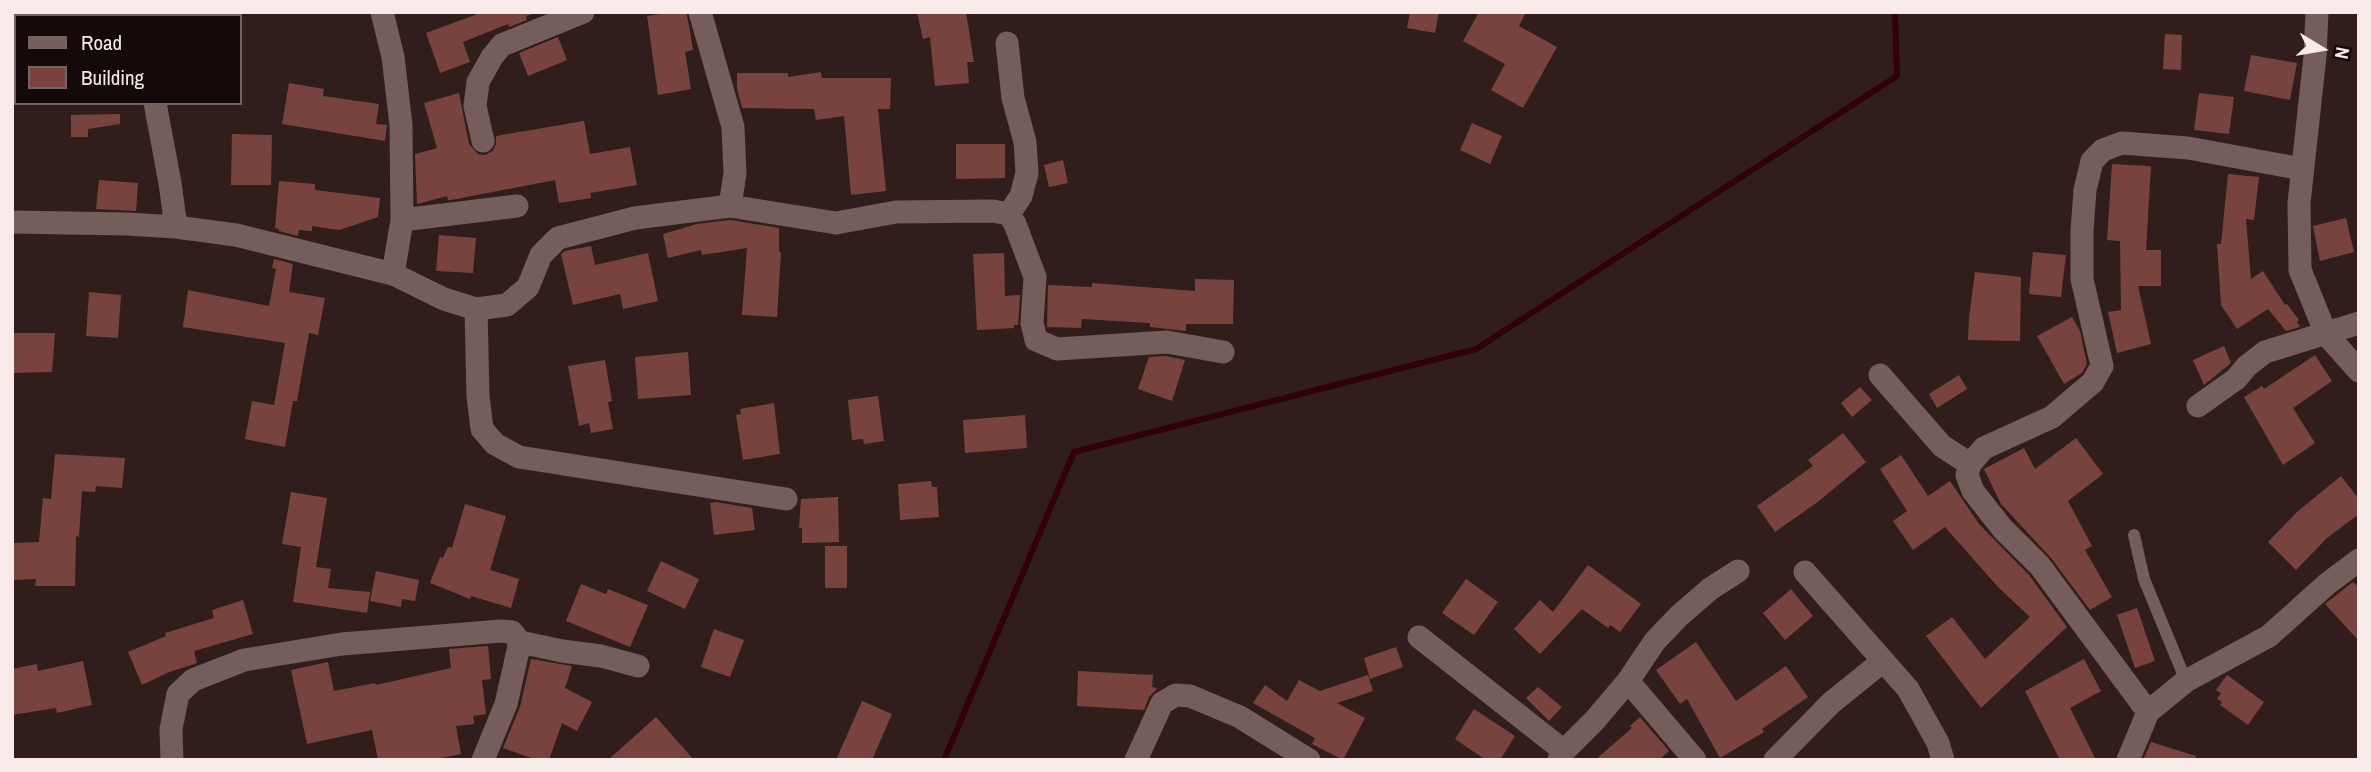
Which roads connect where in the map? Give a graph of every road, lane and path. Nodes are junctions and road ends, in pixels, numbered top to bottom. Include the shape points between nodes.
1 (382, 12) edge
2 (583, 12) edge
3 (700, 12) edge
4 (2317, 12) edge
5 (1007, 43) dead end
6 (155, 105) edge
7 (483, 141) dead end
8 (2302, 169) junction
9 (517, 206) dead end
10 (730, 206) junction
11 (1009, 214) junction
12 (402, 220) junction
13 (12, 222) edge
14 (176, 227) junction
15 (393, 274) junction
16 (476, 309) junction
17 (2359, 323) edge
18 (2326, 334) junction
19 (1223, 352) dead end
20 (2359, 371) edge
21 (1880, 375) dead end
22 (2197, 406) dead end
23 (1970, 464) junction
24 (786, 499) dead end
25 (2134, 535) dead end
26 (2359, 561) edge
27 (1738, 571) dead end
28 (1805, 572) dead end
29 (1419, 637) dead end
30 (520, 642) junction
31 (1882, 661) junction
32 (638, 666) dead end
33 (1628, 681) junction
34 (2186, 681) junction
35 (2148, 712) junction
36 (1561, 755) edge
37 (172, 760) edge
38 (483, 760) edge
39 (1136, 760) edge
40 (1308, 760) edge
41 (1695, 760) edge
42 (1775, 760) edge
43 (1943, 760) edge
44 (2128, 760) edge

1 - 12 street via 401,125
2 - 7 street via 502,45 492,57 478,82 475,106
3 - 10 street via 733,127 735,173
4 - 8 street
5 - 11 street via 1027,173 1021,196
6 - 14 street
8 - 18 street via 2300,270
8 - 23 street via 2188,148 2122,143 2103,149 2092,161 2082,229 2082,279 2102,366 2093,382 2052,417 1984,448
9 - 12 street
10 - 11 street via 835,223 896,212
10 - 16 street via 635,218 558,238 541,255 528,287 508,305
11 - 19 street via 1035,277 1032,323 1036,340 1057,349 1167,342
12 - 15 street
13 - 14 street
14 - 15 street via 236,235
15 - 16 street
16 - 24 street via 482,429 495,444 519,457
17 - 18 street
18 - 20 street
18 - 22 street via 2264,352
21 - 23 street via 1942,446
23 - 35 street via 1967,475 1973,491 2040,566
25 - 34 lane via 2144,579
26 - 34 street via 2269,636
27 - 33 street via 1679,616
28 - 31 street
29 - 36 street
30 - 32 street
30 - 37 street via 512,632 500,631 342,644 244,660 193,680 178,694 171,729
30 - 38 street via 506,704
31 - 42 street via 1831,703
31 - 43 street via 1908,690
33 - 36 street
33 - 41 street
34 - 35 street
35 - 44 street
39 - 40 street via 1162,703 1176,695 1240,716

